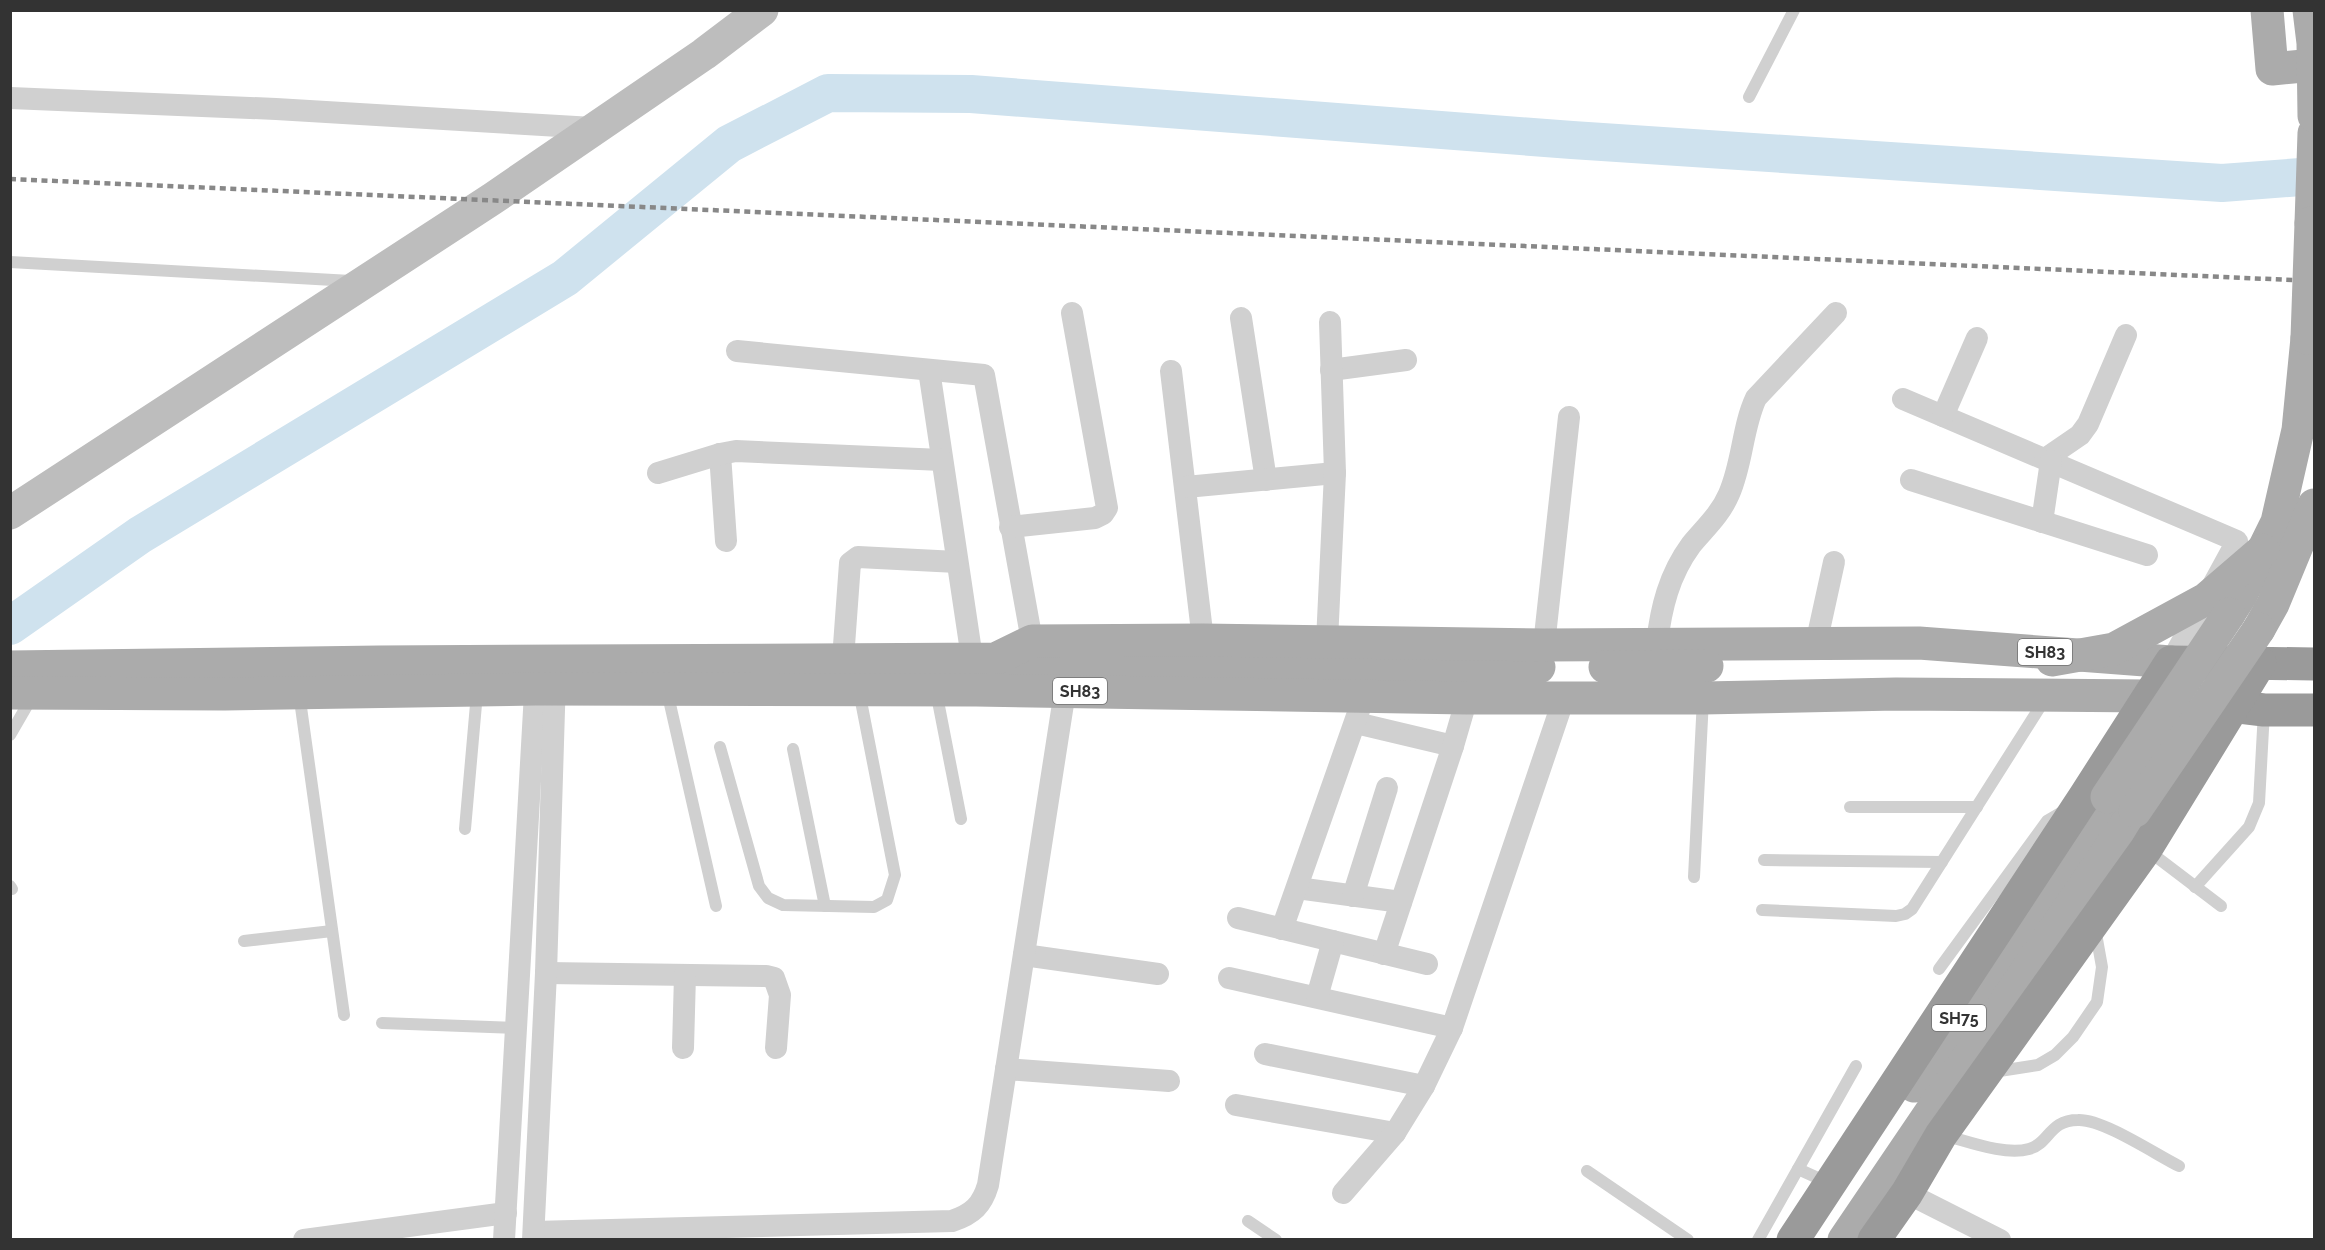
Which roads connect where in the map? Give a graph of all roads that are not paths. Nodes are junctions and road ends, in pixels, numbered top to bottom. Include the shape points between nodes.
1 (725, 10) edge
2 (762, 10) edge
3 (1794, 10) edge
4 (2267, 10) edge
5 (2309, 10) edge
6 (704, 54) junction
7 (2314, 65) edge
8 (10, 98) edge
9 (1749, 98) dead end
10 (2314, 116) edge
11 (593, 128) junction
12 (2314, 133) edge
13 (10, 262) edge
14 (365, 282) junction
15 (1072, 313) dead end
16 (1836, 313) dead end
17 (1241, 318) dead end
18 (1330, 322) dead end
19 (2126, 335) dead end
20 (1977, 338) dead end
21 (737, 351) dead end
22 (1406, 360) dead end
23 (929, 370) junction
24 (1331, 370) junction
25 (1170, 371) dead end
26 (1903, 399) dead end
27 (1943, 416) junction
28 (1569, 417) dead end
29 (720, 454) junction
30 (942, 460) junction
31 (2048, 460) junction
32 (658, 473) dead end
33 (1335, 473) junction
34 (1266, 480) junction
35 (1911, 480) dead end
36 (1186, 487) junction
37 (2314, 505) edge
38 (10, 513) edge
39 (2042, 522) junction
40 (1010, 527) junction
41 (726, 541) dead end
42 (2263, 550) junction
43 (2147, 555) dead end
44 (957, 562) junction
45 (1834, 562) dead end
46 (1032, 640) junction
47 (1203, 640) junction
48 (1327, 641) junction
49 (1657, 643) junction
50 (1816, 644) junction
51 (1544, 645) junction
52 (843, 658) junction
53 (983, 658) junction
54 (2170, 662) junction
55 (2260, 663) junction
56 (2314, 664) edge
57 (10, 667) edge
58 (545, 675) junction
59 (477, 690) junction
60 (859, 690) junction
61 (936, 690) junction
62 (667, 691) junction
63 (1065, 691) junction
64 (299, 692) junction
65 (22, 693) edge
66 (2048, 696) junction
67 (2149, 696) junction
68 (1467, 698) junction
69 (1564, 698) junction
70 (1702, 698) junction
71 (2249, 708) junction
72 (1360, 710) junction
73 (2314, 710) edge
74 (10, 735) edge
75 (1454, 746) junction
76 (720, 747) dead end
77 (793, 749) dead end
78 (1387, 788) dead end
79 (2096, 796) junction
80 (1850, 807) dead end
81 (1977, 807) junction
82 (961, 819) dead end
83 (465, 829) dead end
84 (2146, 849) junction
85 (1764, 860) dead end
86 (1942, 862) junction
87 (1694, 877) dead end
88 (2194, 887) junction
89 (1297, 888) junction
90 (1353, 896) junction
91 (1401, 902) junction
92 (716, 906) dead end
93 (825, 906) junction
94 (2221, 906) dead end
95 (1762, 910) dead end
96 (1238, 918) dead end
97 (2094, 921) junction
98 (1282, 929) junction
99 (332, 932) junction
100 (244, 941) dead end
101 (1333, 941) junction
102 (1384, 954) junction
103 (1024, 955) junction
104 (1427, 964) dead end
105 (1939, 969) dead end
106 (546, 973) junction
107 (1158, 974) dead end
108 (685, 975) junction
109 (1229, 978) dead end
110 (1317, 998) junction
111 (344, 1015) dead end
112 (382, 1023) dead end
113 (516, 1028) junction
114 (1452, 1028) junction
115 (683, 1048) dead end
116 (776, 1048) dead end
117 (1265, 1054) dead end
118 (1856, 1066) dead end
119 (1006, 1069) junction
120 (1986, 1073) junction
121 (1169, 1081) dead end
122 (1424, 1086) junction
123 (1236, 1105) dead end
124 (1395, 1133) junction
125 (1941, 1135) junction
126 (2179, 1166) dead end
127 (1798, 1169) junction
128 (1587, 1171) dead end
129 (1831, 1184) junction
130 (1343, 1193) dead end
131 (1907, 1193) junction
132 (506, 1212) junction
133 (1248, 1221) dead end
134 (767, 1233) edge
135 (533, 1236) edge
136 (304, 1239) edge
137 (504, 1239) edge
138 (1276, 1239) edge
139 (1688, 1239) edge
140 (1758, 1239) edge
141 (1793, 1239) edge
142 (1812, 1239) edge
143 (1844, 1239) edge
144 (1874, 1239) edge
145 (2000, 1239) edge

1 - 6 street
2 - 6 street
3 - 9 lane
4 - 7 main road via 2272,69
5 - 10 main road, bridge
6 - 11 street
8 - 11 street
11 - 14 street
12 - 42 main road, SH75, bridge via 2307,338 2298,430 2277,522
13 - 14 lane
14 - 38 street
15 - 40 street via 1107,508 1095,518
16 - 49 street via 1756,398 1749,412 1735,481 1725,505 1677,566 1667,590
17 - 34 street
18 - 24 street
19 - 31 street via 2088,424
20 - 27 street
21 - 23 street
22 - 24 street
23 - 30 street
23 - 40 street via 984,375
24 - 33 street
25 - 36 street
26 - 27 street
27 - 31 street
28 - 51 street
29 - 30 street via 736,451
29 - 32 street
29 - 41 street
30 - 44 street
31 - 39 street
31 - 54 street via 2237,541
33 - 34 street
33 - 48 street
34 - 36 street
35 - 39 street
36 - 47 street
37 - 143 main road, SH75, bridge via 2273,604
39 - 43 street
40 - 46 street
42 - 53 main road, bridge via 2206,599 2114,649 2052,660 1992,664 1243,668 1143,672
42 - 79 main road, SH75, bridge via 2235,604
44 - 52 street via 858,557 850,563
44 - 53 street
45 - 50 street
46 - 47 main road, SH83
46 - 53 main road, SH83
47 - 48 main road, SH83
48 - 51 main road, SH83
49 - 50 main road, SH83
49 - 51 main road, SH83
50 - 54 main road, SH83 via 1919,643
52 - 53 main road, SH83
52 - 58 main road, SH83
54 - 55 highway
54 - 67 highway
55 - 56 highway
55 - 71 highway
57 - 58 main road, SH83
58 - 59 main road, SH83
58 - 62 main road, SH83
58 - 106 street
58 - 113 street
59 - 64 main road, SH83
59 - 83 lane
60 - 61 main road, SH83
60 - 62 main road, SH83
60 - 93 lane via 895,875 887,900 874,907
61 - 63 main road, SH83
61 - 82 lane
62 - 92 lane
63 - 72 main road, SH83
63 - 103 street
64 - 65 main road, SH83
64 - 99 lane
65 - 74 lane
66 - 67 main road, SH83
66 - 70 main road, SH83
66 - 81 lane
67 - 71 highway
67 - 79 highway
68 - 69 main road, SH83
68 - 72 main road, SH83
68 - 75 street
69 - 70 main road, SH83
69 - 114 street
70 - 87 lane
71 - 73 highway
71 - 84 highway
71 - 88 lane via 2259,803 2249,827
72 - 75 street
72 - 89 street
75 - 91 street
76 - 93 lane via 759,886 768,898 783,905
77 - 93 lane
78 - 90 street
79 - 105 lane via 2047,821
79 - 129 highway
79 - 142 main road, SH75
80 - 81 lane
81 - 86 lane
84 - 88 lane
84 - 97 highway
85 - 86 lane
86 - 95 lane via 1905,914
88 - 94 lane
89 - 90 street
89 - 98 street
90 - 91 street
91 - 102 street
96 - 98 street
97 - 120 highway
97 - 120 lane via 2102,967 2097,1002 2073,1038 2038,1065
98 - 101 street
99 - 100 lane
99 - 111 lane
101 - 102 street
101 - 110 street
102 - 104 street
103 - 107 street
103 - 119 street
106 - 108 street
106 - 135 street
108 - 115 street
108 - 116 street via 774,978 780,995
109 - 110 street
110 - 114 street
112 - 113 lane
113 - 132 street
114 - 122 street
117 - 122 street
118 - 127 lane
119 - 121 street
119 - 134 street via 988,1185 984,1199 974,1211 952,1221
120 - 125 highway
122 - 124 street
123 - 124 street
124 - 130 street
125 - 126 lane via 2011,1151 2030,1149 2058,1124 2079,1120 2100,1124
125 - 131 highway
127 - 129 lane
127 - 140 lane
128 - 139 lane
129 - 141 highway
131 - 144 highway
131 - 145 street
132 - 136 street
132 - 137 street
133 - 138 lane
134 - 135 street

